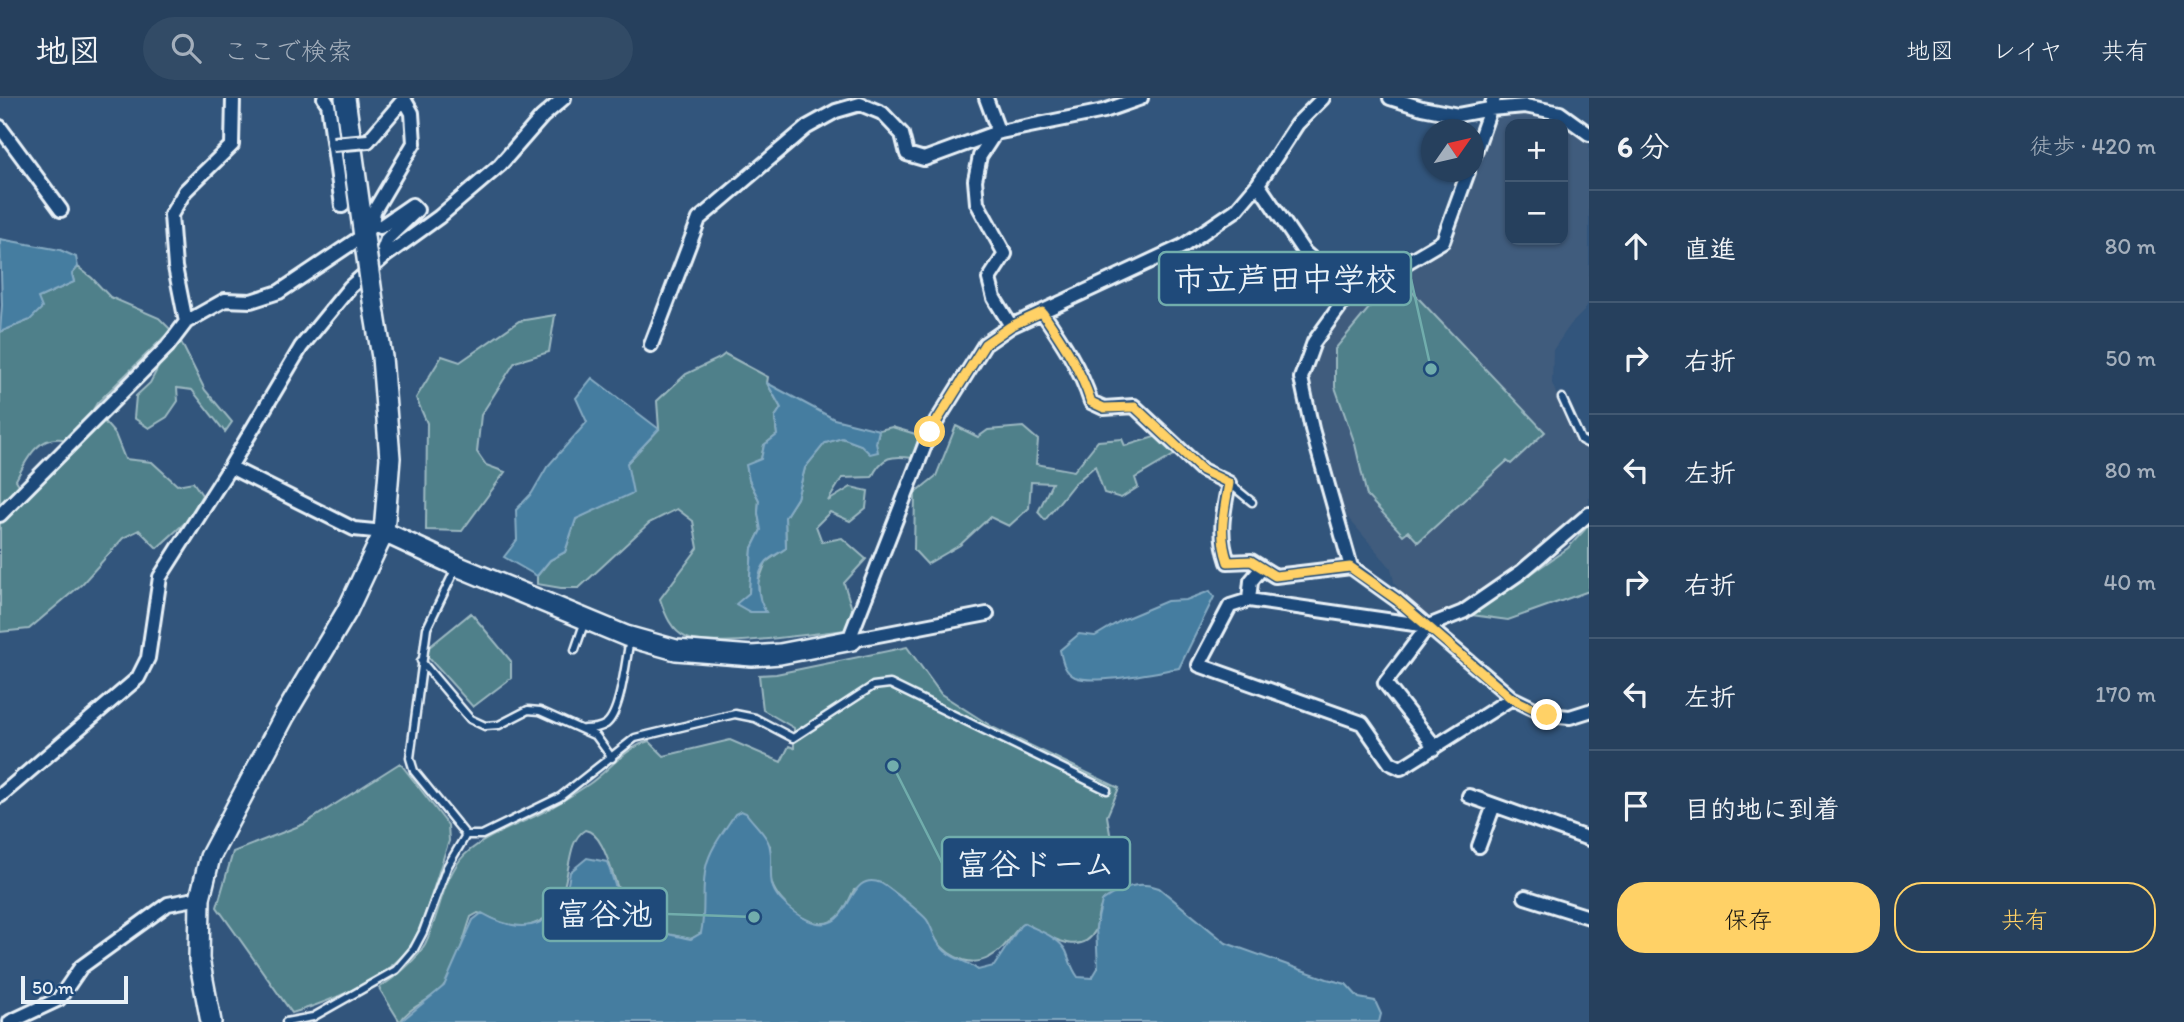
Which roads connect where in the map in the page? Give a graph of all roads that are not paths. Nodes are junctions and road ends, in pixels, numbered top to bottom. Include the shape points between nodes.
1 (233, 98) edge
2 (324, 98) edge
3 (345, 98) edge
4 (564, 98) edge
5 (986, 98) edge
6 (1141, 98) edge
7 (1323, 98) edge
8 (1390, 98) edge
9 (1492, 103) edge
10 (1484, 126) edge
11 (0, 127) edge
12 (995, 133) junction
13 (1589, 134) edge
14 (333, 144) junction
15 (1464, 182) edge
16 (1258, 184) junction
17 (342, 206) dead end
18 (61, 210) dead end
19 (372, 242) junction
20 (1353, 295) junction
21 (1042, 312) junction
22 (186, 322) junction
23 (1011, 326) junction
24 (651, 345) dead end
25 (1562, 398) dead end
26 (1589, 444) edge
27 (230, 467) junction
28 (1229, 483) junction
29 (1252, 502) dead end
30 (1589, 514) edge
31 (0, 515) edge
32 (384, 531) junction
33 (457, 566) junction
34 (1350, 567) junction
35 (1262, 568) junction
36 (1249, 600) junction
37 (987, 614) dead end
38 (586, 619) junction
39 (1428, 626) junction
40 (631, 637) junction
41 (852, 640) junction
42 (575, 650) dead end
43 (421, 661) junction
44 (1511, 698) junction
45 (1589, 711) edge
46 (580, 729) junction
47 (1433, 749) junction
48 (612, 758) junction
49 (1107, 790) dead end
50 (0, 796) edge
51 (1469, 796) dead end
52 (1494, 805) junction
53 (466, 835) junction
54 (1589, 839) edge
55 (1479, 846) dead end
56 (1525, 897) dead end
57 (200, 898) junction
58 (1589, 917) edge
59 (10, 1022) edge
60 (211, 1022) edge
61 (286, 1022) edge

1 - 22 street via 232,145 184,191 171,215
2 - 14 street
3 - 19 street
4 - 19 street via 500,165 439,217
5 - 12 street
6 - 12 street via 1104,111
7 - 16 street via 1297,124
8 - 9 street via 1458,115
9 - 10 street
9 - 13 street via 1560,113
11 - 18 street
12 - 23 street via 980,156 975,180 977,203 1005,254 989,279 994,298
12 - 24 street via 924,159 908,154 902,134 882,113 860,104 807,127 699,219
14 - 17 street
14 - 19 street, bridge via 368,141 404,99 412,113 414,143 374,211
15 - 20 street via 1443,241
16 - 20 street via 1304,252
16 - 21 street via 1236,209 1183,246
19 - 22 street via 279,292 251,300 225,300
19 - 27 street via 350,287 301,347
19 - 32 street, bridge via 390,458
20 - 34 street via 1314,342 1301,378
21 - 23 street
21 - 28 street via 1070,352 1091,402 1104,408 1135,407 1202,470
22 - 31 street via 167,347
23 - 41 street via 985,344 930,432
25 - 26 lane via 1581,440
27 - 32 street via 354,529
27 - 50 street via 160,577 148,658 138,678
28 - 29 lane
28 - 35 street via 1221,528 1228,562 1251,561
30 - 39 street via 1521,572 1462,612
32 - 33 street
32 - 57 street via 347,611 210,857
33 - 38 street
33 - 43 lane via 427,628
34 - 35 street via 1275,576
34 - 39 street
35 - 36 street via 1251,581
36 - 39 street
36 - 47 street via 1230,606 1199,666 1362,723 1390,763 1401,768
37 - 41 street
38 - 40 street
38 - 42 lane
39 - 44 street
39 - 47 street via 1385,683
40 - 41 street via 676,650 752,656
40 - 46 lane via 615,712 606,724
43 - 46 lane via 463,713 485,726 499,725 528,710
43 - 53 lane via 410,758 414,771
44 - 45 street via 1547,715 1570,717
44 - 47 street
46 - 48 lane via 596,736
48 - 49 lane via 635,737 735,714 755,718 793,738 873,685 890,684
48 - 53 lane via 560,797 482,835
51 - 52 street
52 - 54 street
52 - 55 street
53 - 61 lane via 447,867 423,932 396,970 313,1017
56 - 58 street
57 - 59 street via 168,904 81,967 59,999
57 - 60 street via 199,959

